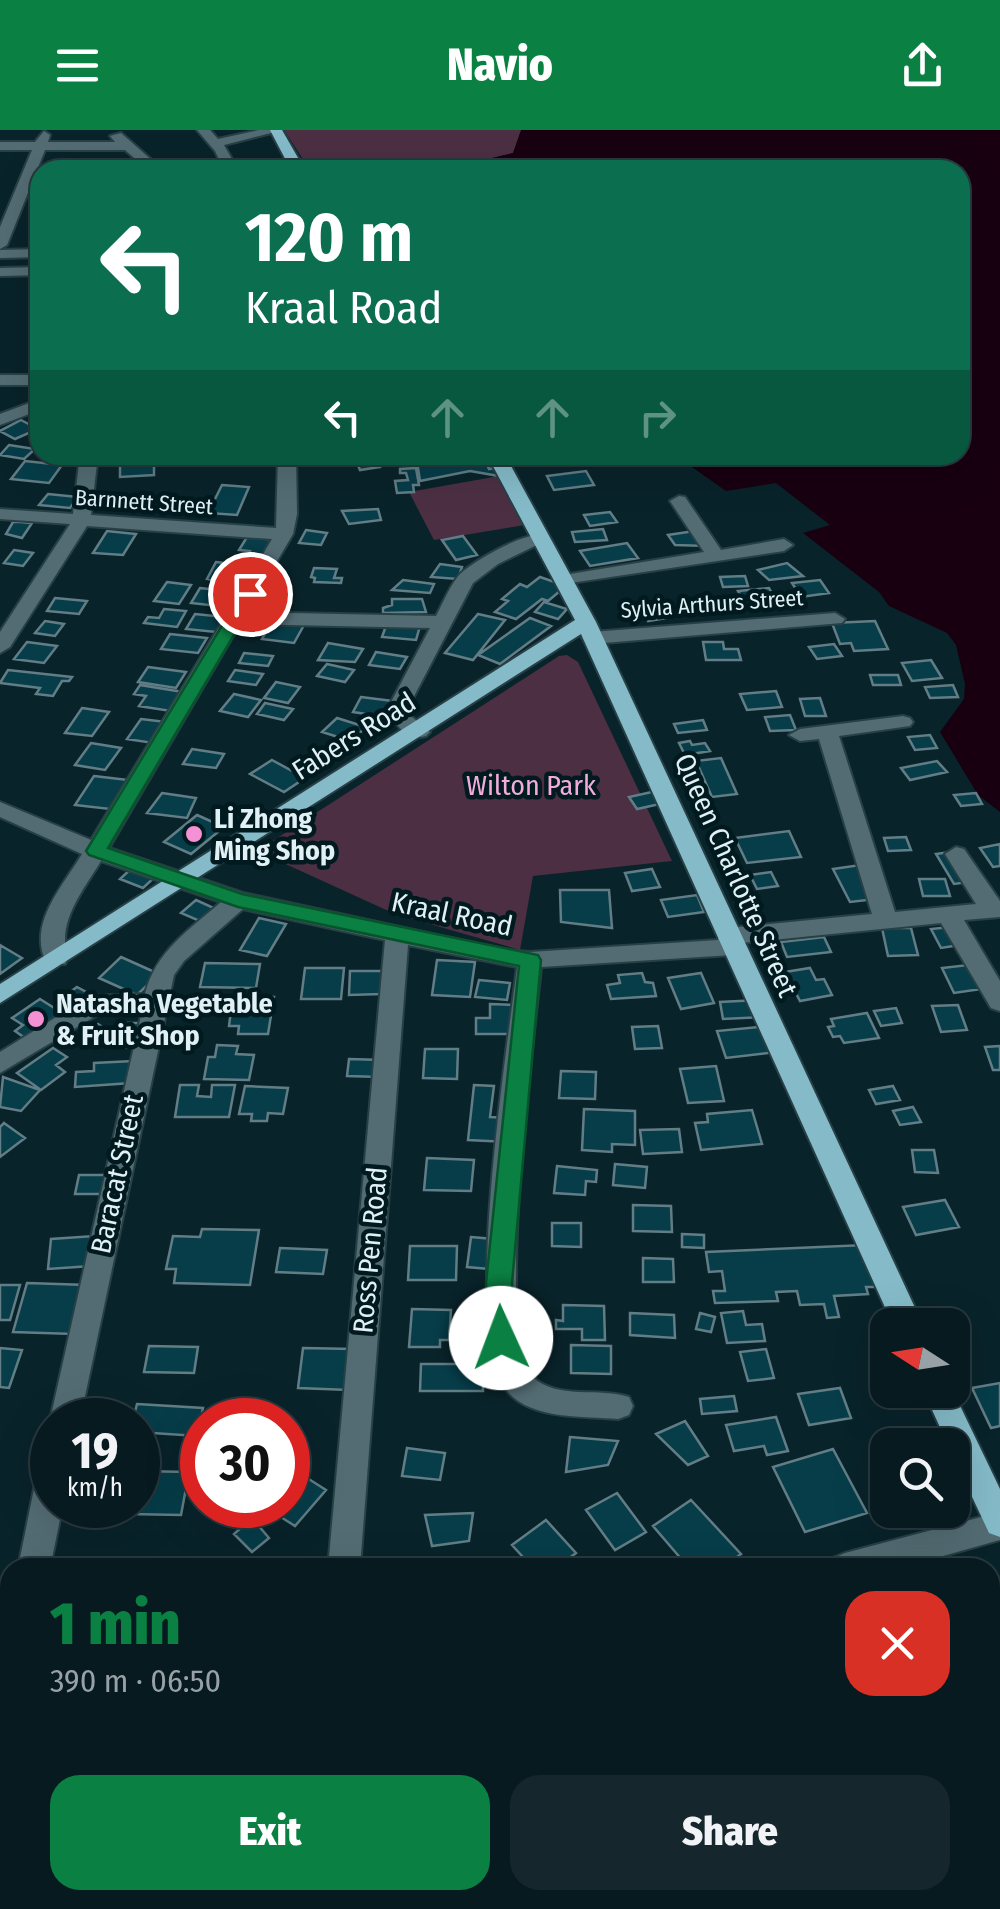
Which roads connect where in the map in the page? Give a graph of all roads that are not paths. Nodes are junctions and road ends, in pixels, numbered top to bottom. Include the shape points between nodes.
1 (46, 130) edge
2 (108, 130) edge
3 (203, 130) edge
4 (276, 130) edge
5 (215, 143) junction
6 (0, 146) edge
7 (40, 146) junction
8 (128, 146) junction
9 (32, 160) edge
10 (144, 160) edge
11 (225, 160) edge
12 (292, 160) edge
13 (30, 164) edge
14 (8, 204) edge
15 (0, 245) edge
16 (0, 254) edge
17 (30, 254) edge
18 (0, 272) edge
19 (30, 272) edge
20 (0, 380) edge
21 (30, 380) edge
22 (30, 408) edge
23 (0, 420) edge
24 (89, 465) edge
25 (287, 465) edge
26 (501, 465) edge
27 (678, 501) dead end
28 (0, 514) edge
29 (81, 520) junction
30 (284, 534) junction
31 (540, 539) junction
32 (784, 545) dead end
33 (715, 555) junction
34 (564, 581) junction
35 (236, 618) junction
36 (835, 619) dead end
37 (442, 622) junction
38 (589, 630) junction
39 (0, 647) edge
40 (903, 722) dead end
41 (419, 732) junction
42 (827, 732) junction
43 (800, 735) dead end
44 (0, 809) edge
45 (96, 851) junction
46 (956, 854) dead end
47 (179, 879) junction
48 (238, 900) junction
49 (996, 909) edge
50 (948, 914) junction
51 (885, 919) junction
52 (397, 934) junction
53 (730, 941) junction
54 (56, 958) junction
55 (530, 960) junction
56 (0, 995) edge
57 (1000, 1002) edge
58 (154, 1003) junction
59 (0, 1064) edge
60 (900, 1308) edge
61 (70, 1398) edge
62 (618, 1406) dead end
63 (946, 1408) edge
64 (1000, 1525) edge
65 (42, 1528) edge
66 (36, 1558) edge
67 (345, 1558) edge
68 (881, 1558) edge

1 - 7 street
2 - 8 street
3 - 5 street
4 - 5 street
4 - 12 main road
5 - 11 street
6 - 7 street
7 - 8 street
7 - 9 street
8 - 10 street
13 - 14 street
14 - 15 street
16 - 17 street
18 - 19 street
20 - 21 street
22 - 23 street
24 - 29 street
25 - 30 street
26 - 31 main road, Queen Charlotte Street
27 - 33 street
28 - 29 street, Barnnett Street
29 - 30 street, Barnnett Street
29 - 39 street
30 - 35 street
31 - 34 main road, Queen Charlotte Street
31 - 37 street via 476,570
32 - 33 street
33 - 34 street
34 - 38 main road, Queen Charlotte Street
35 - 37 street
35 - 45 street
36 - 38 street, Sylvia Arthurs Street
37 - 41 street via 400,704 402,719
38 - 41 main road, Fabers Road
38 - 53 main road, Queen Charlotte Street
40 - 42 street
41 - 47 main road, Fabers Road
42 - 43 street
42 - 51 street
44 - 45 street, Kraal Road
45 - 47 street, Kraal Road
45 - 54 street via 52,928
46 - 49 street
47 - 48 street, Kraal Road
47 - 54 main road, Fabers Road
48 - 52 street, Kraal Road
48 - 58 street, Baracat Street via 174,955
49 - 50 street, Kraal Road
50 - 51 street, Kraal Road
50 - 57 street
51 - 53 street, Kraal Road
52 - 55 street, Kraal Road
52 - 67 street, Ross Pen Road
53 - 55 street, Kraal Road
53 - 60 main road, Queen Charlotte Street
54 - 56 main road, Fabers Road
55 - 62 street via 499,1283 501,1338 517,1383 533,1394
58 - 59 street via 98,1002
58 - 61 street, Baracat Street
63 - 64 main road
64 - 68 street
65 - 66 street

